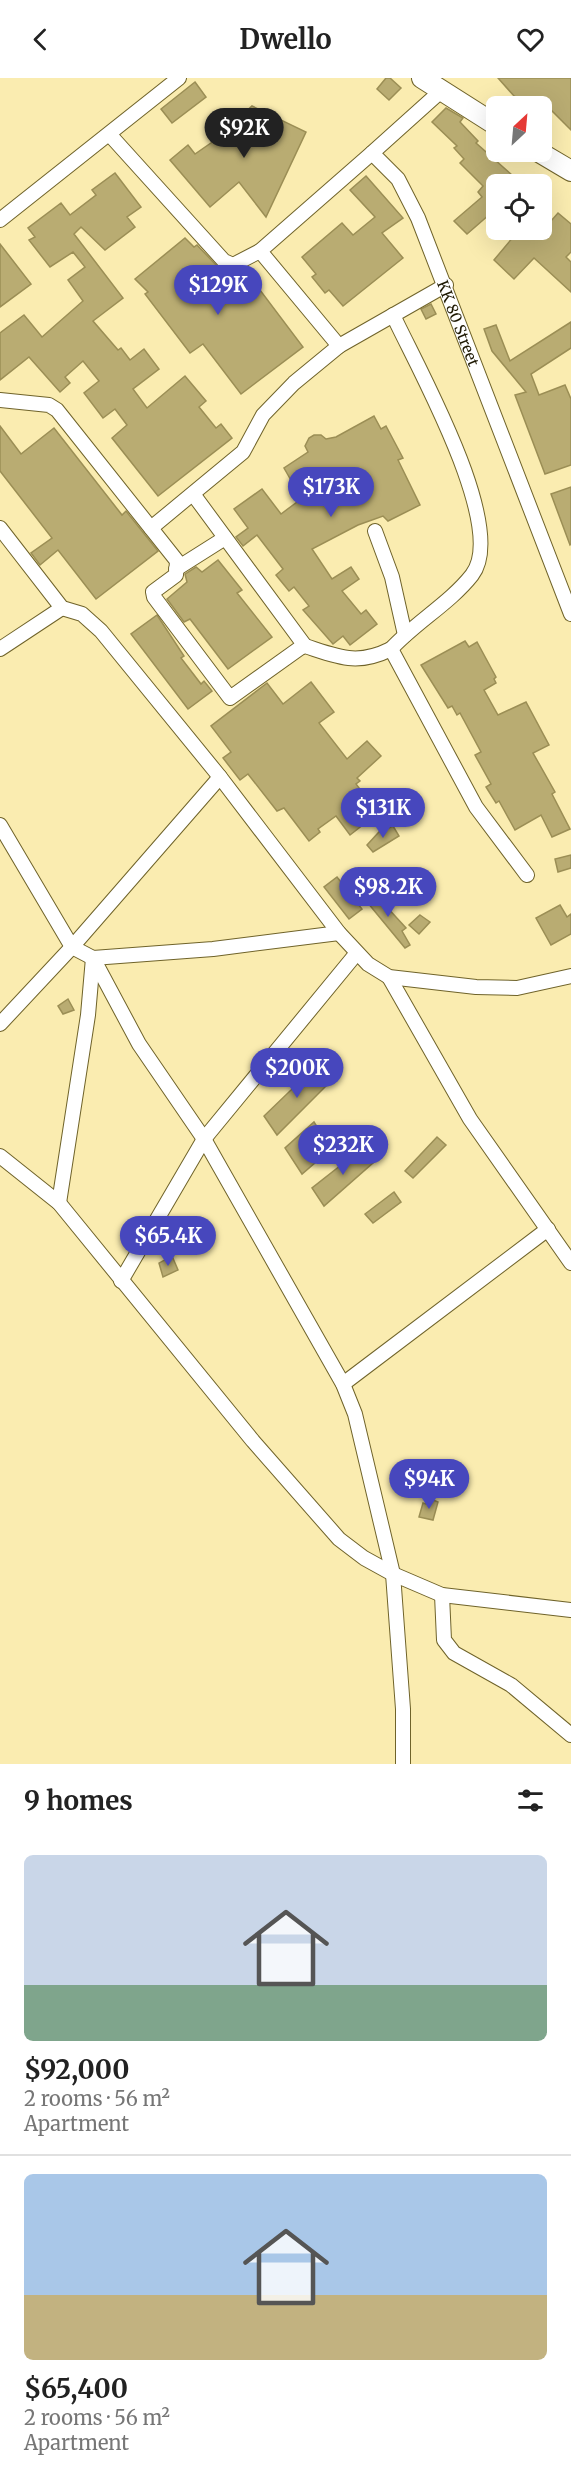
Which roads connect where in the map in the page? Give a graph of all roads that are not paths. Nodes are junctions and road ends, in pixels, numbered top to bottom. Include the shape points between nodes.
1 (179, 78) edge
2 (422, 78) edge
3 (441, 91) junction
4 (486, 119) edge
5 (110, 135) junction
6 (372, 153) junction
7 (552, 160) edge
8 (571, 171) edge
9 (0, 220) edge
10 (260, 251) junction
11 (446, 285) junction
12 (393, 315) junction
13 (339, 346) junction
14 (0, 400) edge
15 (193, 494) junction
16 (0, 528) edge
17 (151, 528) junction
18 (375, 531) dead end
19 (225, 538) junction
20 (176, 569) junction
21 (62, 608) junction
22 (571, 614) edge
23 (405, 635) junction
24 (305, 646) junction
25 (0, 649) edge
26 (391, 649) junction
27 (220, 777) junction
28 (0, 825) edge
29 (527, 875) dead end
30 (339, 933) junction
31 (72, 947) junction
32 (356, 954) junction
33 (93, 958) junction
34 (571, 976) edge
35 (389, 977) junction
36 (0, 1024) edge
37 (204, 1138) junction
38 (0, 1156) edge
39 (59, 1203) junction
40 (548, 1229) junction
41 (571, 1263) edge
42 (121, 1281) junction
43 (343, 1384) junction
44 (393, 1574) junction
45 (442, 1596) junction
46 (571, 1610) edge
47 (571, 1735) edge
48 (403, 1764) edge

1 - 5 street
2 - 3 street
3 - 4 street
3 - 6 street
5 - 9 street
5 - 10 street via 224,261 233,265
6 - 10 street
6 - 11 street, KK 80 Street via 398,179
7 - 8 street
10 - 13 street
11 - 12 street
11 - 22 street, KK 80 Street
12 - 13 street
12 - 23 street via 470,483 483,546 474,573
13 - 15 street via 263,415 243,452
14 - 17 street via 49,405 57,410
15 - 17 street
15 - 19 street
16 - 21 street
17 - 20 street via 177,561
18 - 23 street via 392,577
19 - 20 street
19 - 24 street
20 - 24 street via 176,575 153,592 154,597 230,698
21 - 25 street
21 - 27 street via 82,614 101,631
23 - 26 street
24 - 26 street via 348,660 374,658
26 - 29 street via 476,807
27 - 30 street
27 - 31 street
28 - 31 street
30 - 32 street
30 - 33 street via 213,949
31 - 33 street
31 - 36 street
32 - 35 street
32 - 37 street
33 - 37 street via 139,1044
33 - 39 street
34 - 35 street via 517,987 476,987
35 - 40 street via 470,1119
37 - 42 street
37 - 43 street
38 - 39 street
39 - 42 street
40 - 41 street
40 - 43 street
42 - 44 street via 339,1539
43 - 44 street via 355,1414
44 - 45 street
44 - 48 street
45 - 46 street
45 - 47 street via 444,1640 454,1653 512,1685

